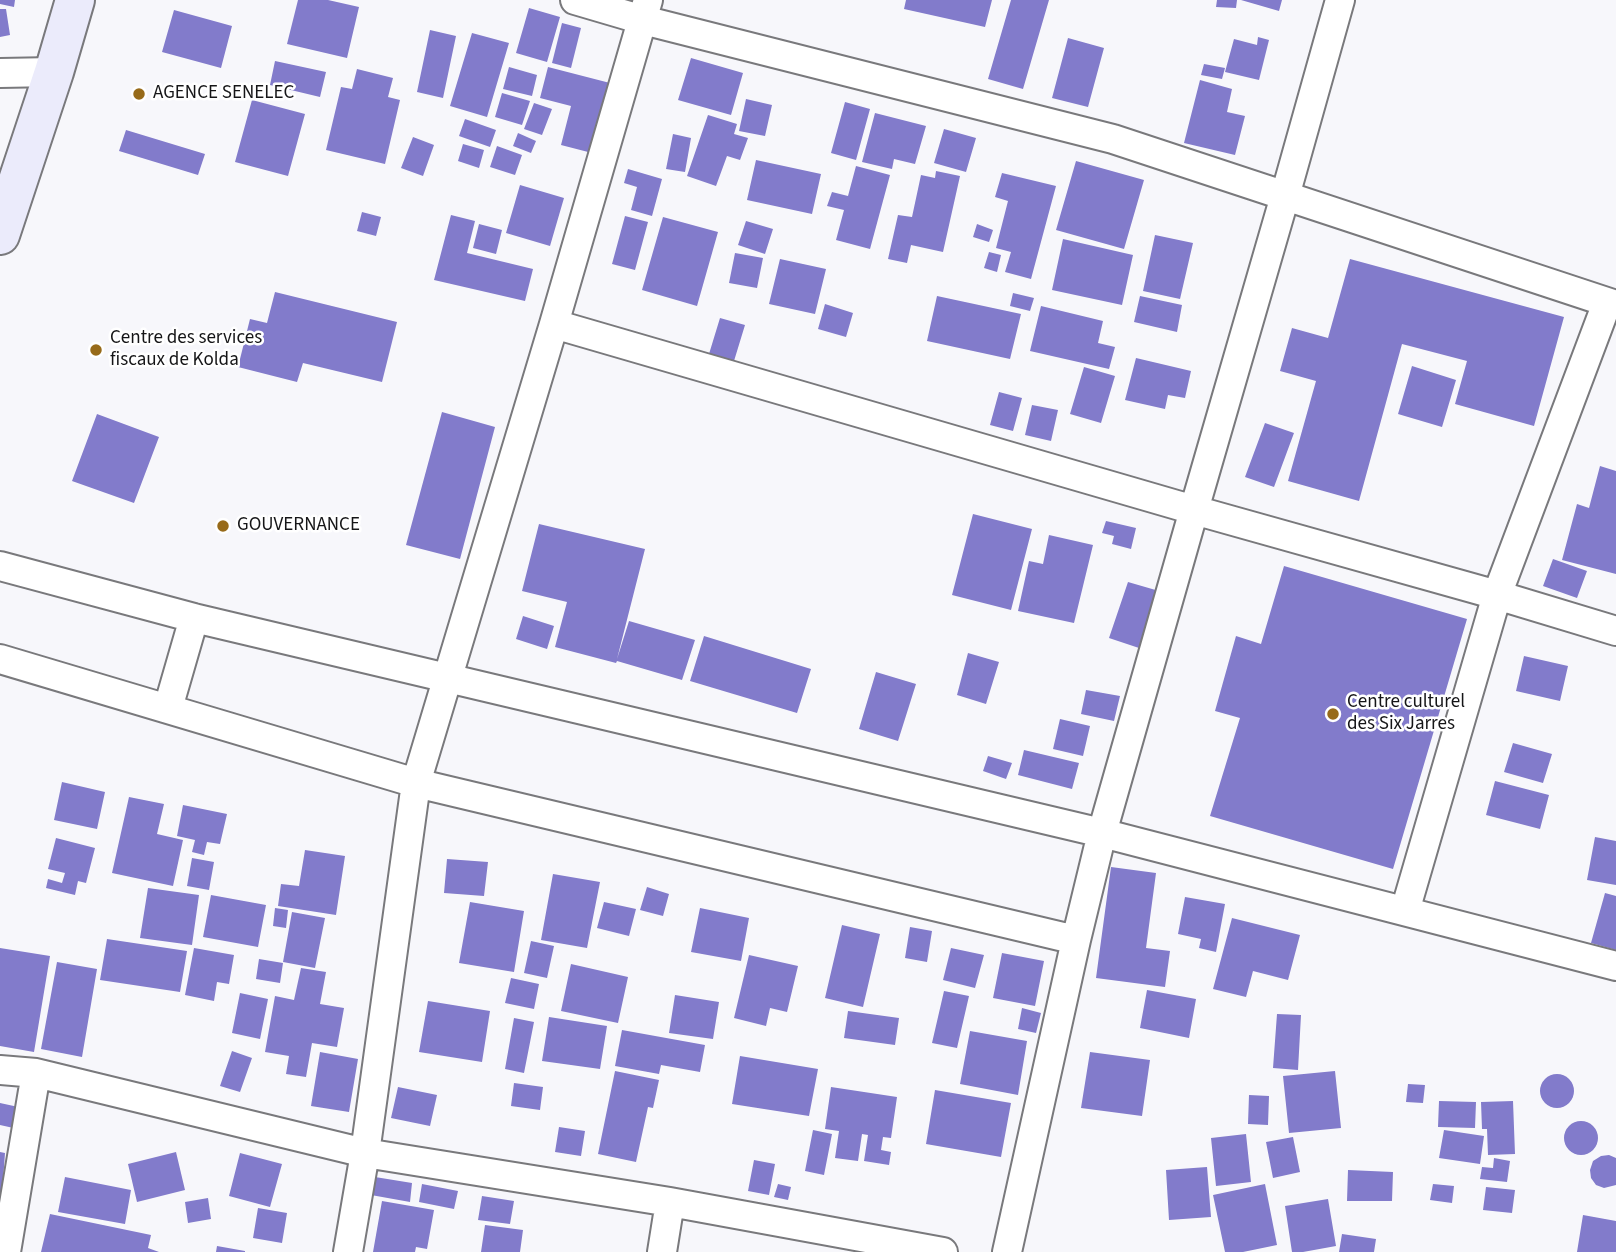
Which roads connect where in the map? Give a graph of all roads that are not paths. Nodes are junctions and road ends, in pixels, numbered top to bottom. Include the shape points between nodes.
1 (75, 0) edge
2 (575, 0) edge
3 (1340, 0) edge
4 (646, 10) edge
5 (54, 72) junction
6 (0, 73) edge
7 (1285, 197) junction
8 (0, 235) edge
9 (1612, 304) edge
10 (554, 324) junction
11 (1194, 510) junction
12 (0, 566) edge
13 (1497, 595) junction
14 (194, 618) junction
15 (1616, 631) edge
16 (0, 659) edge
17 (448, 677) junction
18 (167, 708) junction
19 (416, 783) junction
20 (1102, 833) junction
21 (1405, 911) junction
22 (1076, 940) junction
23 (1616, 966) edge
24 (0, 1070) edge
25 (37, 1073) junction
26 (365, 1153) junction
27 (670, 1202) junction
28 (6, 1252) edge
29 (348, 1252) edge
30 (662, 1252) edge
31 (943, 1252) edge
32 (1007, 1252) edge

1 - 5 main road
2 - 4 street
3 - 7 street
4 - 7 street via 1113,139
4 - 10 street
5 - 6 street
5 - 8 main road
7 - 9 street
7 - 11 street
9 - 13 street
10 - 11 street
10 - 17 street
11 - 13 street
11 - 20 street
12 - 14 street
13 - 15 street
13 - 21 street
14 - 17 street
14 - 18 street
16 - 18 street
17 - 19 street
17 - 20 street
18 - 19 street
19 - 22 street
19 - 26 street
20 - 21 street
20 - 22 street
21 - 23 street
22 - 32 street
24 - 25 street
25 - 26 street
25 - 28 street
26 - 27 street
26 - 29 street
27 - 30 street
27 - 31 street

